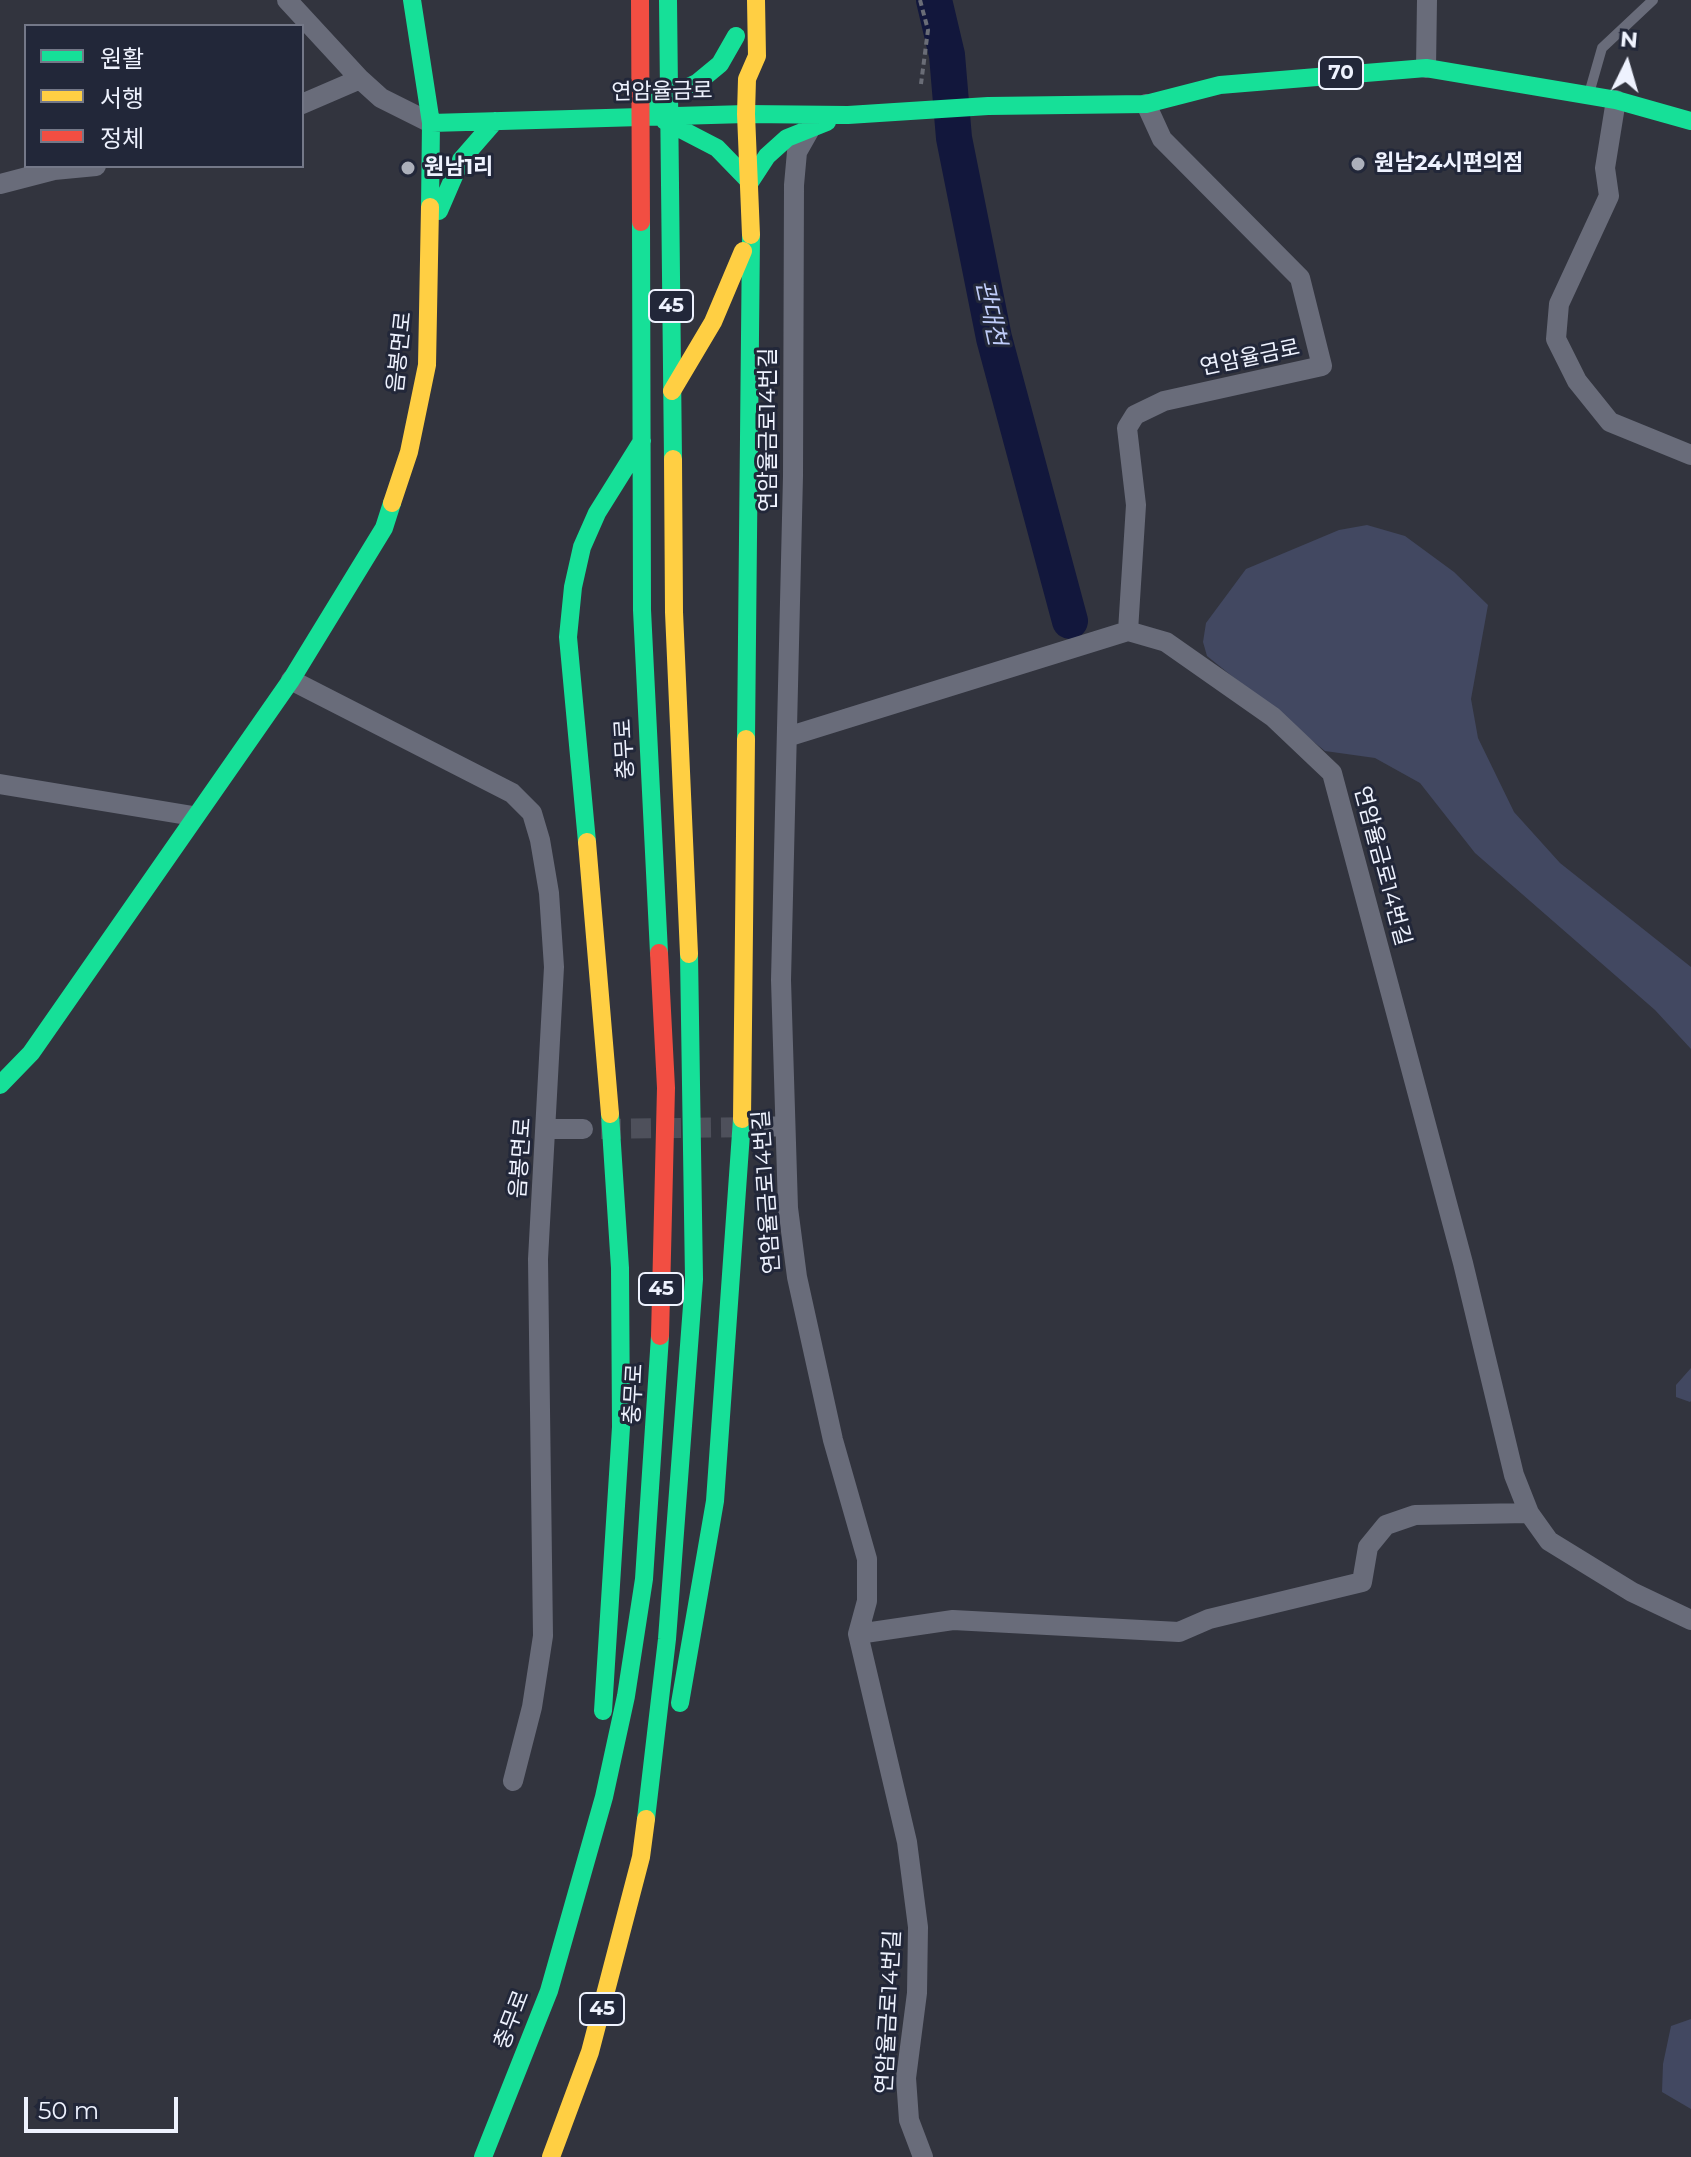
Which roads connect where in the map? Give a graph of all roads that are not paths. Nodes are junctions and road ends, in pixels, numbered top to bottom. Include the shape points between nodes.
1 (287, 0) edge
2 (412, 0) edge
3 (640, 0) edge
4 (668, 0) edge
5 (756, 0) edge
6 (1427, 0) edge
7 (1653, 0) edge
8 (736, 12) dead end
9 (736, 36) junction
10 (1426, 68) junction
11 (360, 79) junction
12 (747, 79) junction
13 (1589, 96) junction
14 (1616, 100) junction
15 (304, 103) edge
16 (1146, 104) junction
17 (746, 114) junction
18 (848, 115) junction
19 (653, 116) junction
20 (621, 117) junction
21 (495, 121) junction
22 (1691, 121) edge
23 (431, 123) junction
24 (811, 128) junction
25 (75, 168) edge
26 (750, 182) junction
27 (0, 184) edge
28 (432, 231) junction
29 (751, 231) junction
30 (1691, 455) edge
31 (1128, 631) junction
32 (291, 680) junction
33 (787, 737) junction
34 (0, 784) edge
35 (193, 816) junction
36 (0, 1085) edge
37 (785, 1126) junction
38 (753, 1127) tunnel mouth
39 (547, 1129) junction
40 (583, 1129) tunnel mouth
41 (1529, 1513) junction
42 (1691, 1620) edge
43 (858, 1634) junction
44 (513, 1781) dead end
45 (641, 1857) junction
46 (559, 1958) junction
47 (483, 2157) edge
48 (551, 2157) edge
49 (923, 2157) edge

1 - 11 street
2 - 23 main road, 음봉면로
3 - 46 main road, 충무로 / 45 via 642,610 666,1088 659,1395 644,1579 626,1696 585,1874
4 - 45 main road, 45 via 674,612 692,1025 694,1279 667,1639
5 - 12 main road via 757,56
6 - 10 street
7 - 13 lane via 1602,48
8 - 9 main road
9 - 12 main road via 736,58
9 - 20 main road via 720,64 697,83
10 - 13 main road, 70
10 - 16 main road, 70 via 1220,85
11 - 15 street
11 - 23 street via 381,98
12 - 17 main road
13 - 14 main road, 70
14 - 22 main road, 70
14 - 30 street via 1605,168 1609,196 1559,304 1556,339 1577,381 1610,422
16 - 18 main road, 연암율금로 / 70
16 - 31 street, 연암율금로 via 1162,139 1300,278 1322,366 1164,401 1135,415 1127,428 1136,505
17 - 18 main road, 연암율금로 / 70
17 - 19 main road, 연암율금로 / 70
17 - 26 main road
18 - 24 main road
19 - 20 main road, 연암율금로 / 70
19 - 26 main road via 699,135
20 - 21 main road, 연암율금로 / 70
21 - 23 main road, 연암율금로 / 70
21 - 28 main road via 461,160
23 - 28 main road, 음봉면로
24 - 26 main road via 787,138
24 - 33 street, 연암율금로14번길 via 797,152 794,185
25 - 27 street
26 - 29 main road
28 - 32 main road, 음봉면로 via 427,365 409,452 384,528
29 - 45 main road via 742,1131 715,1501 677,1715
29 - 46 main road via 707,332 597,513 573,587 568,637 603,1005 620,1268 621,1427 606,1698
31 - 33 street
31 - 41 street, 연암율금로14번길 via 1166,642 1273,717 1332,773 1514,1475
32 - 35 main road, 음봉면로
32 - 39 street, 음봉면로 via 512,793 532,813 549,893 554,967
33 - 37 street, 연암율금로14번길 via 781,980
34 - 35 street
35 - 36 main road, 음봉면로 via 31,1053
37 - 38 street
37 - 43 street, 연암율금로14번길 via 797,1277 833,1440 867,1559 867,1601
39 - 40 street
39 - 44 street, 음봉면로 via 538,1259 543,1636
41 - 42 street, 연암율금로14번길 via 1549,1541 1632,1592
41 - 43 street via 1415,1515 1386,1525 1368,1547 1362,1582 1209,1619 1179,1632 953,1620
43 - 49 street, 연암율금로14번길 via 907,1842 918,1927 917,1993 906,2078 909,2120
45 - 48 main road, 45 via 590,2052
46 - 47 main road, 충무로 / 45

